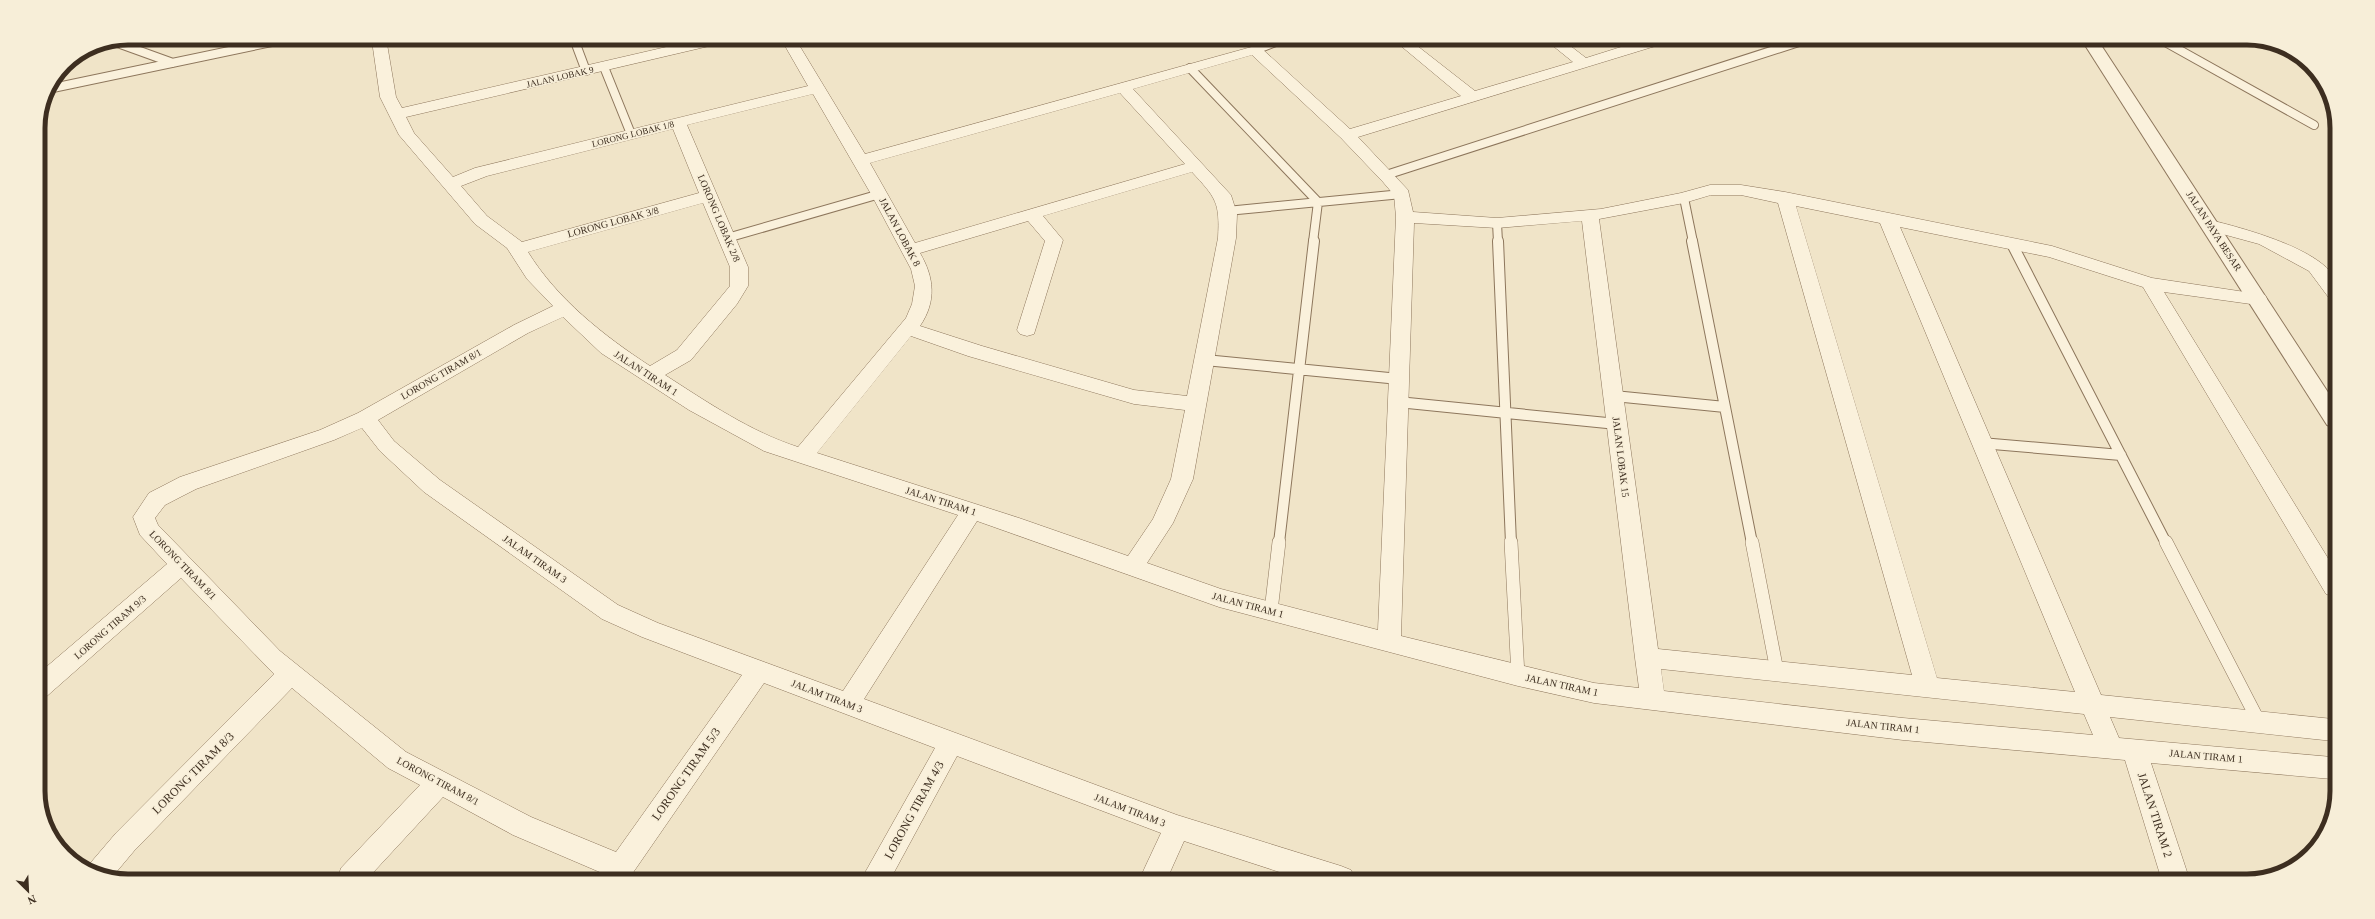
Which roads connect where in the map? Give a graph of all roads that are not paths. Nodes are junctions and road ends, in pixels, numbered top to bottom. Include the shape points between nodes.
1 (124, 45) edge
2 (258, 45) edge
3 (380, 45) edge
4 (576, 45) edge
5 (697, 45) edge
6 (791, 45) edge
7 (1268, 45) edge
8 (1407, 45) edge
9 (1559, 45) edge
10 (1647, 45) edge
11 (1790, 45) edge
12 (2093, 45) edge
13 (2171, 45) edge
14 (1255, 50) junction
15 (173, 63) junction
16 (1584, 63) junction
17 (604, 67) junction
18 (1190, 68) junction
19 (586, 70) junction
20 (55, 87) edge
21 (1123, 87) junction
22 (817, 88) junction
23 (1472, 97) junction
24 (397, 114) junction
25 (678, 122) junction
26 (2314, 125) dead end
27 (631, 134) junction
28 (1347, 135) junction
29 (860, 161) junction
30 (1196, 166) junction
31 (1386, 175) junction
32 (451, 184) junction
33 (880, 194) junction
34 (1402, 194) junction
35 (709, 196) junction
36 (1786, 197) junction
37 (1684, 198) junction
38 (1318, 202) junction
39 (1227, 211) junction
40 (1031, 214) junction
41 (1590, 215) junction
42 (1405, 217) junction
43 (1887, 218) junction
44 (1497, 223) junction
45 (2210, 225) junction
46 (727, 238) junction
47 (2012, 244) junction
48 (517, 249) junction
49 (909, 250) junction
50 (2150, 283) junction
51 (2330, 286) edge
52 (2258, 299) junction
53 (565, 308) junction
54 (907, 328) junction
55 (1027, 330) dead end
56 (1205, 360) junction
57 (1300, 369) junction
58 (650, 375) junction
59 (1399, 378) junction
60 (1614, 396) junction
61 (1398, 402) junction
62 (1197, 404) junction
63 (1725, 407) junction
64 (1504, 412) junction
65 (2330, 412) edge
66 (365, 418) junction
67 (1617, 424) junction
68 (1981, 444) junction
69 (2121, 455) junction
70 (803, 456) junction
71 (972, 511) junction
72 (182, 564) junction
73 (1133, 567) junction
74 (2330, 581) edge
75 (1271, 611) junction
76 (1389, 642) junction
77 (1647, 658) junction
78 (759, 670) junction
79 (1777, 672) junction
80 (291, 674) junction
81 (1518, 676) junction
82 (45, 684) edge
83 (1927, 687) junction
84 (1653, 700) junction
85 (848, 704) junction
86 (2091, 704) junction
87 (2259, 722) junction
88 (2330, 730) edge
89 (951, 742) junction
90 (2123, 749) junction
91 (2330, 768) edge
92 (440, 782) junction
93 (1177, 827) junction
94 (101, 870) edge
95 (617, 872) edge
96 (354, 874) edge
97 (878, 874) edge
98 (1155, 874) edge
99 (1326, 874) edge
100 (2173, 874) edge

1 - 15 lane
2 - 15 lane
3 - 24 street, JALAN TIRAM 1 via 388,97
4 - 19 lane
5 - 17 street, JALAN LOBAK 9
6 - 22 street, JALAN LOBAK 8
7 - 14 lane
8 - 23 street
9 - 16 street
10 - 16 street
11 - 31 lane
12 - 45 street, JALAN PAYA BESAR
13 - 26 lane
14 - 18 street
14 - 28 street
15 - 20 lane
16 - 23 street
17 - 19 street, JALAN LOBAK 9
17 - 27 lane
18 - 21 street
18 - 38 lane
19 - 24 street, JALAN LOBAK 9
21 - 29 street
21 - 30 street
22 - 25 street, LORONG LOBAK 1/8
22 - 29 street, JALAN LOBAK 8
23 - 28 street
24 - 32 street, JALAN TIRAM 1 via 408,135
25 - 27 street, LORONG LOBAK 1/8
25 - 35 street, LORONG LOBAK 2/8
27 - 32 street, LORONG LOBAK 1/8 via 481,172
28 - 31 street
29 - 33 street, JALAN LOBAK 8
30 - 39 street via 1222,195
30 - 40 street
31 - 34 street
32 - 48 street, JALAN TIRAM 1 via 481,220 514,244
33 - 46 lane
33 - 49 street, JALAN LOBAK 8
34 - 38 lane
34 - 42 street
35 - 46 street, LORONG LOBAK 2/8
35 - 48 street, LORONG LOBAK 3/8
36 - 37 street via 1741,190 1710,190
36 - 43 street
36 - 83 street
37 - 41 street
37 - 63 lane
38 - 39 lane
38 - 57 lane
39 - 56 street via 1227,238
40 - 49 street
40 - 55 street via 1054,240
41 - 44 street
41 - 60 street, JALAN LOBAK 15
42 - 44 street
42 - 59 street
43 - 47 street
43 - 68 street, JALAN TIRAM 2
44 - 64 lane
45 - 51 street via 2265,240 2315,267
45 - 52 street, JALAN PAYA BESAR
46 - 58 street, LORONG LOBAK 2/8 via 739,266 739,286 684,355
47 - 50 street via 2052,252
47 - 69 lane
48 - 53 street, JALAN TIRAM 1 via 533,275
49 - 54 street, JALAN LOBAK 8 via 920,269 924,286 921,304
50 - 52 street
50 - 74 street
52 - 65 street, JALAN PAYA BESAR
53 - 58 street, JALAN TIRAM 1 via 608,348
53 - 66 street, LORONG TIRAM 8/1 via 520,328
54 - 62 street via 975,351 1134,397
54 - 70 street, JALAN LOBAK 8
56 - 57 lane
56 - 62 street
57 - 59 lane
57 - 75 lane
58 - 70 street, JALAN TIRAM 1 via 696,405 771,446
59 - 61 street
60 - 63 lane
60 - 67 street, JALAN LOBAK 15
61 - 64 lane
61 - 76 street
62 - 73 street via 1182,479 1162,523
63 - 79 lane
64 - 67 lane
64 - 81 lane
66 - 72 street, LORONG TIRAM 8/1 via 327,435 188,483 157,499 144,517 148,529
66 - 78 street, JALAM TIRAM 3 via 387,446 432,486 610,612 650,630
67 - 77 street, JALAN LOBAK 15
68 - 69 lane
68 - 86 street, JALAN TIRAM 2
69 - 87 lane
70 - 71 street, JALAN TIRAM 1
71 - 73 street, JALAN TIRAM 1
71 - 85 street
72 - 80 street, LORONG TIRAM 8/1 via 272,658
72 - 82 street, LORONG TIRAM 9/3
73 - 75 street, JALAN TIRAM 1 via 1219,598
75 - 76 street, JALAN TIRAM 1
76 - 81 street, JALAN TIRAM 1
77 - 79 street
77 - 84 street, JALAN LOBAK 15
78 - 85 street, JALAM TIRAM 3
78 - 95 street, LORONG TIRAM 5/3
79 - 83 street
80 - 92 street, LORONG TIRAM 8/1 via 397,760
80 - 94 street, LORONG TIRAM 8/3
81 - 84 street, JALAN TIRAM 1 via 1594,693
83 - 86 street
84 - 90 street, JALAN TIRAM 1 via 1903,729
85 - 89 street, JALAM TIRAM 3
86 - 87 street
86 - 90 street, JALAN TIRAM 2
87 - 88 street
89 - 93 street, JALAM TIRAM 3
89 - 97 street, LORONG TIRAM 4/3
90 - 91 street, JALAN TIRAM 1
90 - 100 street, JALAN TIRAM 2
92 - 95 street, LORONG TIRAM 8/1 via 522,826
92 - 96 street
93 - 98 street
93 - 99 street, JALAM TIRAM 3

